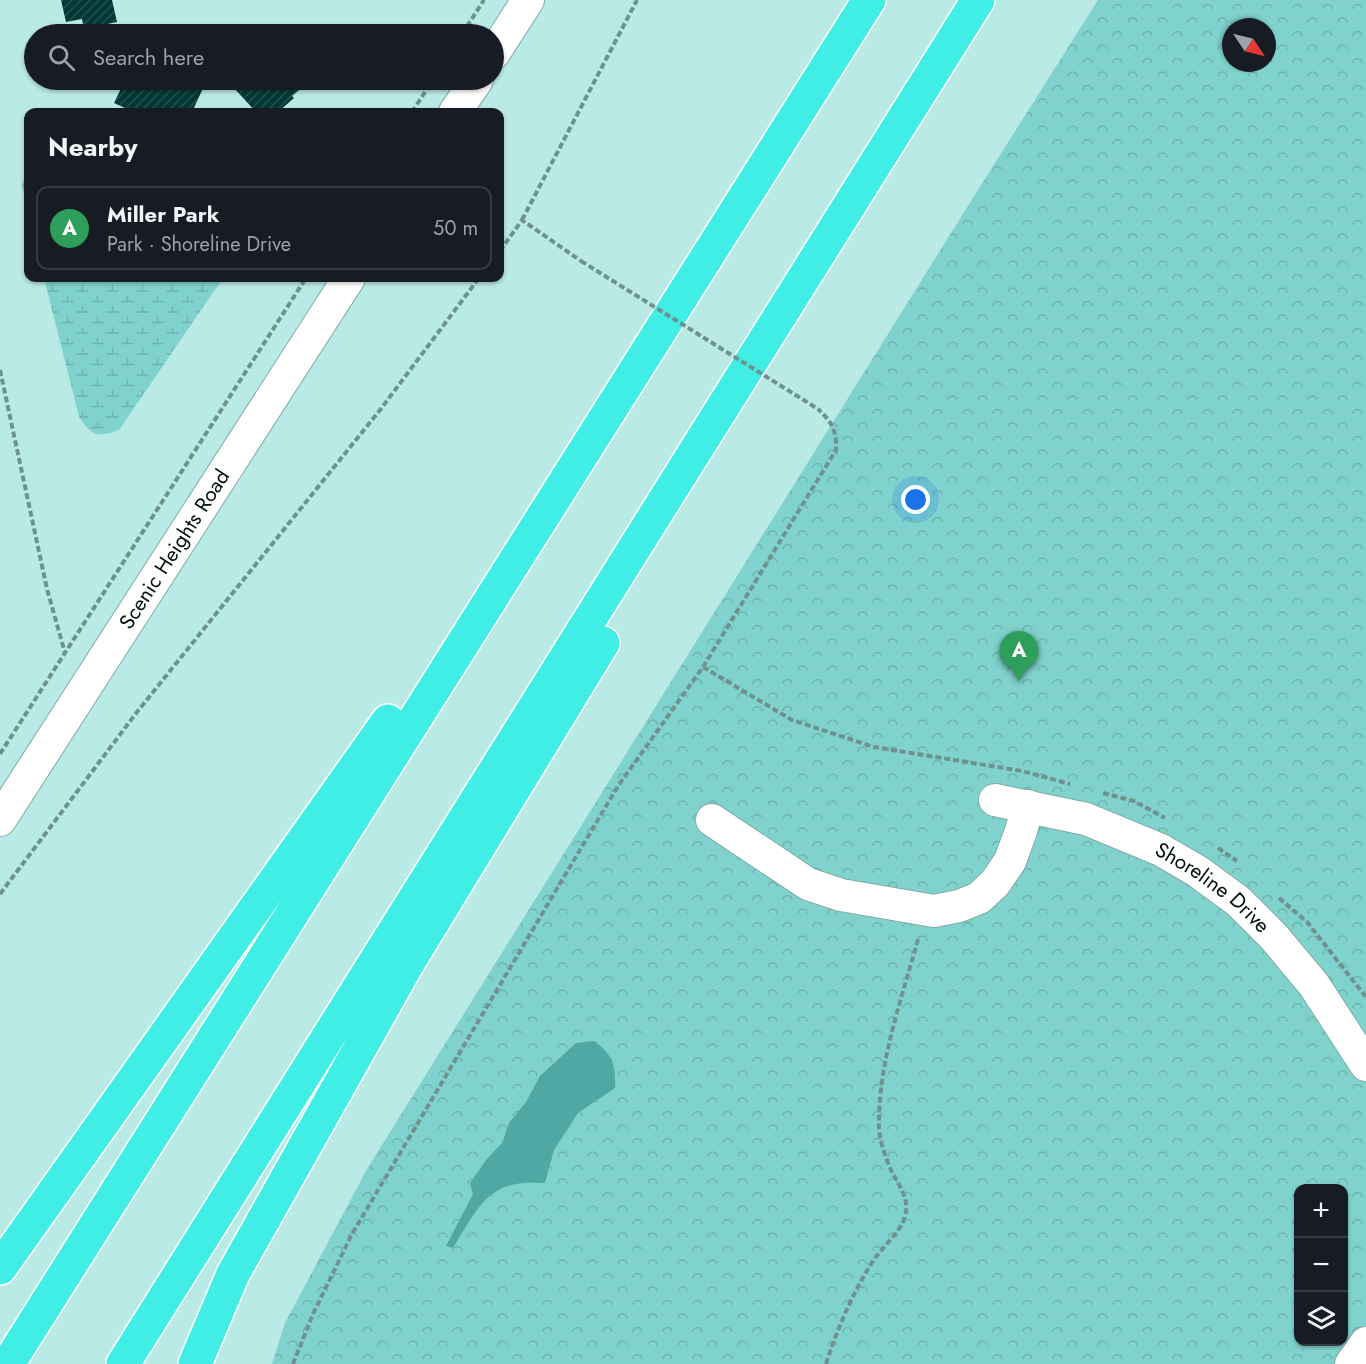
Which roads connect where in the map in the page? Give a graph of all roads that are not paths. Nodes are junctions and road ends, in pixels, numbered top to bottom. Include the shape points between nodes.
1 (528, 0) edge
2 (869, 0) edge
3 (978, 0) edge
4 (504, 37) edge
5 (470, 90) edge
6 (458, 108) edge
7 (346, 282) edge
8 (613, 404) junction
9 (699, 447) junction
10 (995, 800) dead end
11 (1028, 806) junction
12 (0, 820) edge
13 (712, 820) dead end
14 (1361, 1047) edge
15 (0, 1268) edge
16 (1366, 1343) edge
17 (8, 1364) edge
18 (123, 1364) edge
19 (195, 1364) edge
20 (1351, 1364) edge

1 - 4 street
2 - 8 highway
3 - 9 highway
5 - 6 street
7 - 12 street, Scenic Heights Road
8 - 15 highway
8 - 17 highway
9 - 18 highway
9 - 19 highway via 622,610 408,963 233,1274
10 - 11 street, Shoreline Drive
11 - 13 street via 1010,861 995,883 979,898 934,911 841,895 808,884
11 - 14 street, Shoreline Drive via 1086,819 1161,850 1206,877 1275,937
16 - 20 street

